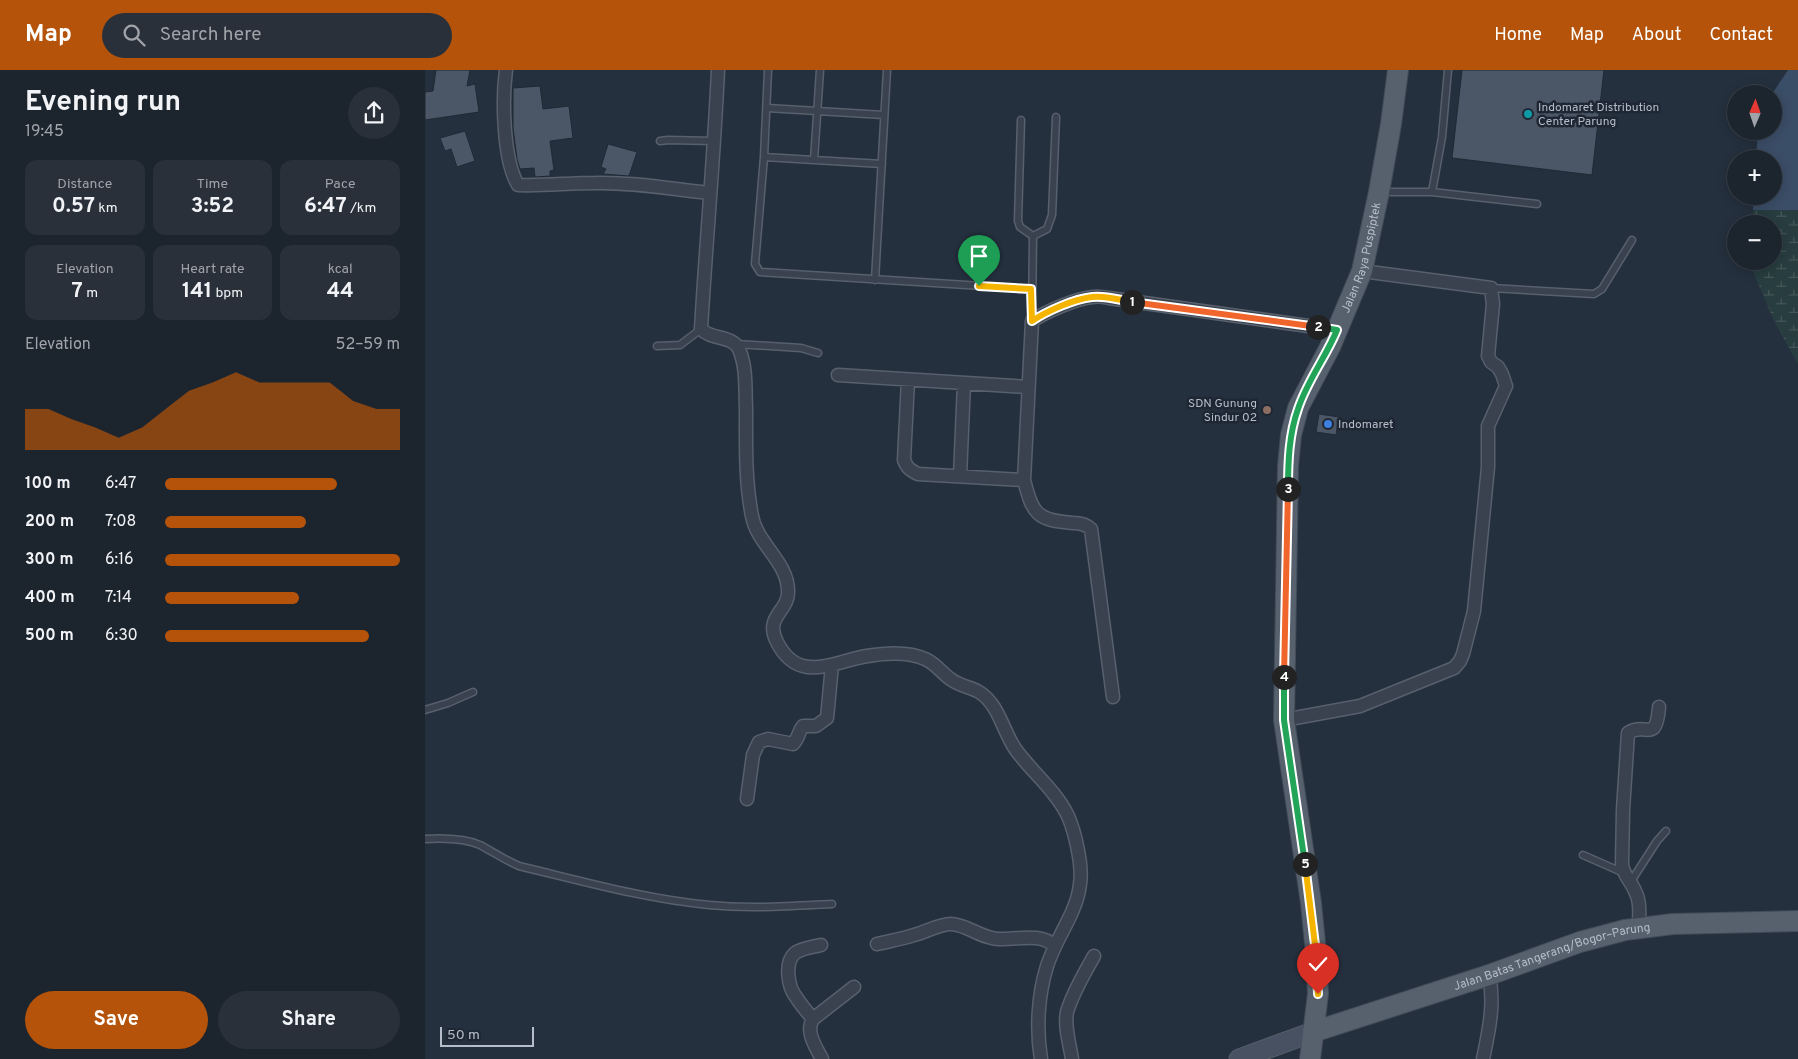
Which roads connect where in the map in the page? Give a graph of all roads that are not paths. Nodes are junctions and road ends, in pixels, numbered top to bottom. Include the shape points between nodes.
1 (506, 70) edge
2 (718, 70) edge
3 (768, 70) edge
4 (820, 70) edge
5 (887, 70) edge
6 (1398, 70) edge
7 (1448, 70) edge
8 (767, 108) junction
9 (816, 111) junction
10 (884, 115) junction
11 (1056, 118) dead end
12 (1021, 120) dead end
13 (660, 141) dead end
14 (715, 142) junction
15 (764, 157) junction
16 (814, 160) junction
17 (882, 164) junction
18 (1379, 192) junction
19 (1433, 192) junction
20 (709, 193) junction
21 (1537, 204) dead end
22 (1033, 236) junction
23 (1632, 240) dead end
24 (1362, 271) junction
25 (875, 280) junction
26 (1491, 288) junction
27 (1031, 289) junction
28 (1032, 321) junction
29 (701, 330) junction
30 (1337, 330) junction
31 (736, 344) junction
32 (657, 346) dead end
33 (818, 353) dead end
34 (837, 375) dead end
35 (908, 380) junction
36 (964, 383) junction
37 (1028, 387) junction
38 (960, 476) junction
39 (1024, 480) junction
40 (832, 665) junction
41 (473, 692) dead end
42 (1113, 697) dead end
43 (1659, 707) dead end
44 (425, 710) edge
45 (1284, 720) junction
46 (747, 799) dead end
47 (1666, 831) dead end
48 (425, 839) edge
49 (1583, 855) dead end
50 (1627, 878) junction
51 (832, 904) dead end
52 (1798, 921) edge
53 (1639, 928) junction
54 (877, 944) dead end
55 (821, 945) dead end
56 (1055, 946) junction
57 (1094, 956) dead end
58 (1489, 975) junction
59 (854, 987) dead end
60 (813, 1019) junction
61 (1313, 1032) junction
62 (822, 1059) edge
63 (1041, 1059) edge
64 (1072, 1059) edge
65 (1239, 1059) edge
66 (1310, 1059) edge
67 (1483, 1059) edge

1 - 20 street via 504,118 509,163 518,185 595,182
2 - 14 street
3 - 8 lane
4 - 9 lane
5 - 10 lane
6 - 18 main road, Jalan Raya Puspiptek
7 - 19 lane
8 - 9 lane
8 - 15 lane
9 - 10 lane
9 - 16 lane
10 - 17 lane
11 - 22 lane via 1052,215 1047,229
12 - 22 lane via 1018,221
13 - 14 lane
14 - 20 street
15 - 16 lane
15 - 25 lane via 755,264 760,272
16 - 17 lane
17 - 25 lane
18 - 19 lane
18 - 24 main road, Jalan Raya Puspiptek
19 - 21 lane
20 - 29 street
22 - 27 lane
23 - 26 lane via 1602,289 1594,294
24 - 26 street
24 - 30 main road, Jalan Raya Puspiptek
25 - 27 lane
26 - 45 street via 1493,304 1488,356 1498,367 1506,386 1488,426 1488,468 1474,611 1461,661 1454,668 1360,706
27 - 28 lane
28 - 30 street via 1092,297
28 - 37 street
29 - 31 street
29 - 32 lane via 680,345
30 - 45 main road, Jalan Raya Puspiptek via 1298,408 1291,435
31 - 33 lane via 801,348
31 - 40 street via 745,366 747,485 752,516 761,539 783,571 789,590 785,605 775,618 775,638 783,652 801,666
34 - 35 street
35 - 36 street
35 - 38 street via 907,467 918,474
36 - 37 street
36 - 38 street
37 - 39 street
38 - 39 street
39 - 42 street via 1031,502 1043,518 1087,525 1091,529
40 - 46 street via 827,718 816,726 803,726 793,744 768,739 759,742 753,756
40 - 56 street via 865,656 907,654 936,664 951,680 979,692 991,702 1015,749 1060,802 1072,829 1081,881 1078,897
41 - 44 lane
43 - 50 street via 1654,728 1628,733 1622,865
45 - 61 main road, Jalan Raya Puspiptek via 1316,953 1318,994
47 - 50 lane
48 - 51 lane via 465,841 480,845 519,866 649,897 712,905
49 - 50 lane
50 - 53 street via 1640,906
52 - 53 main road, Jalan Batas Tangerang/Bogor–Parung via 1673,924
53 - 58 main road, Jalan Batas Tangerang/Bogor–Parung via 1580,942
54 - 56 street via 951,924 989,938 1037,937
55 - 60 street via 800,950 791,958 789,966 795,996
56 - 63 street via 1047,966 1040,1002 1038,1041
57 - 64 street via 1067,1013
58 - 61 main road, Jalan Batas Tangerang/Bogor–Parung
58 - 67 street via 1491,1020
59 - 60 street
60 - 62 street via 809,1029
61 - 65 main road
61 - 66 main road, Jalan Raya Puspiptek

